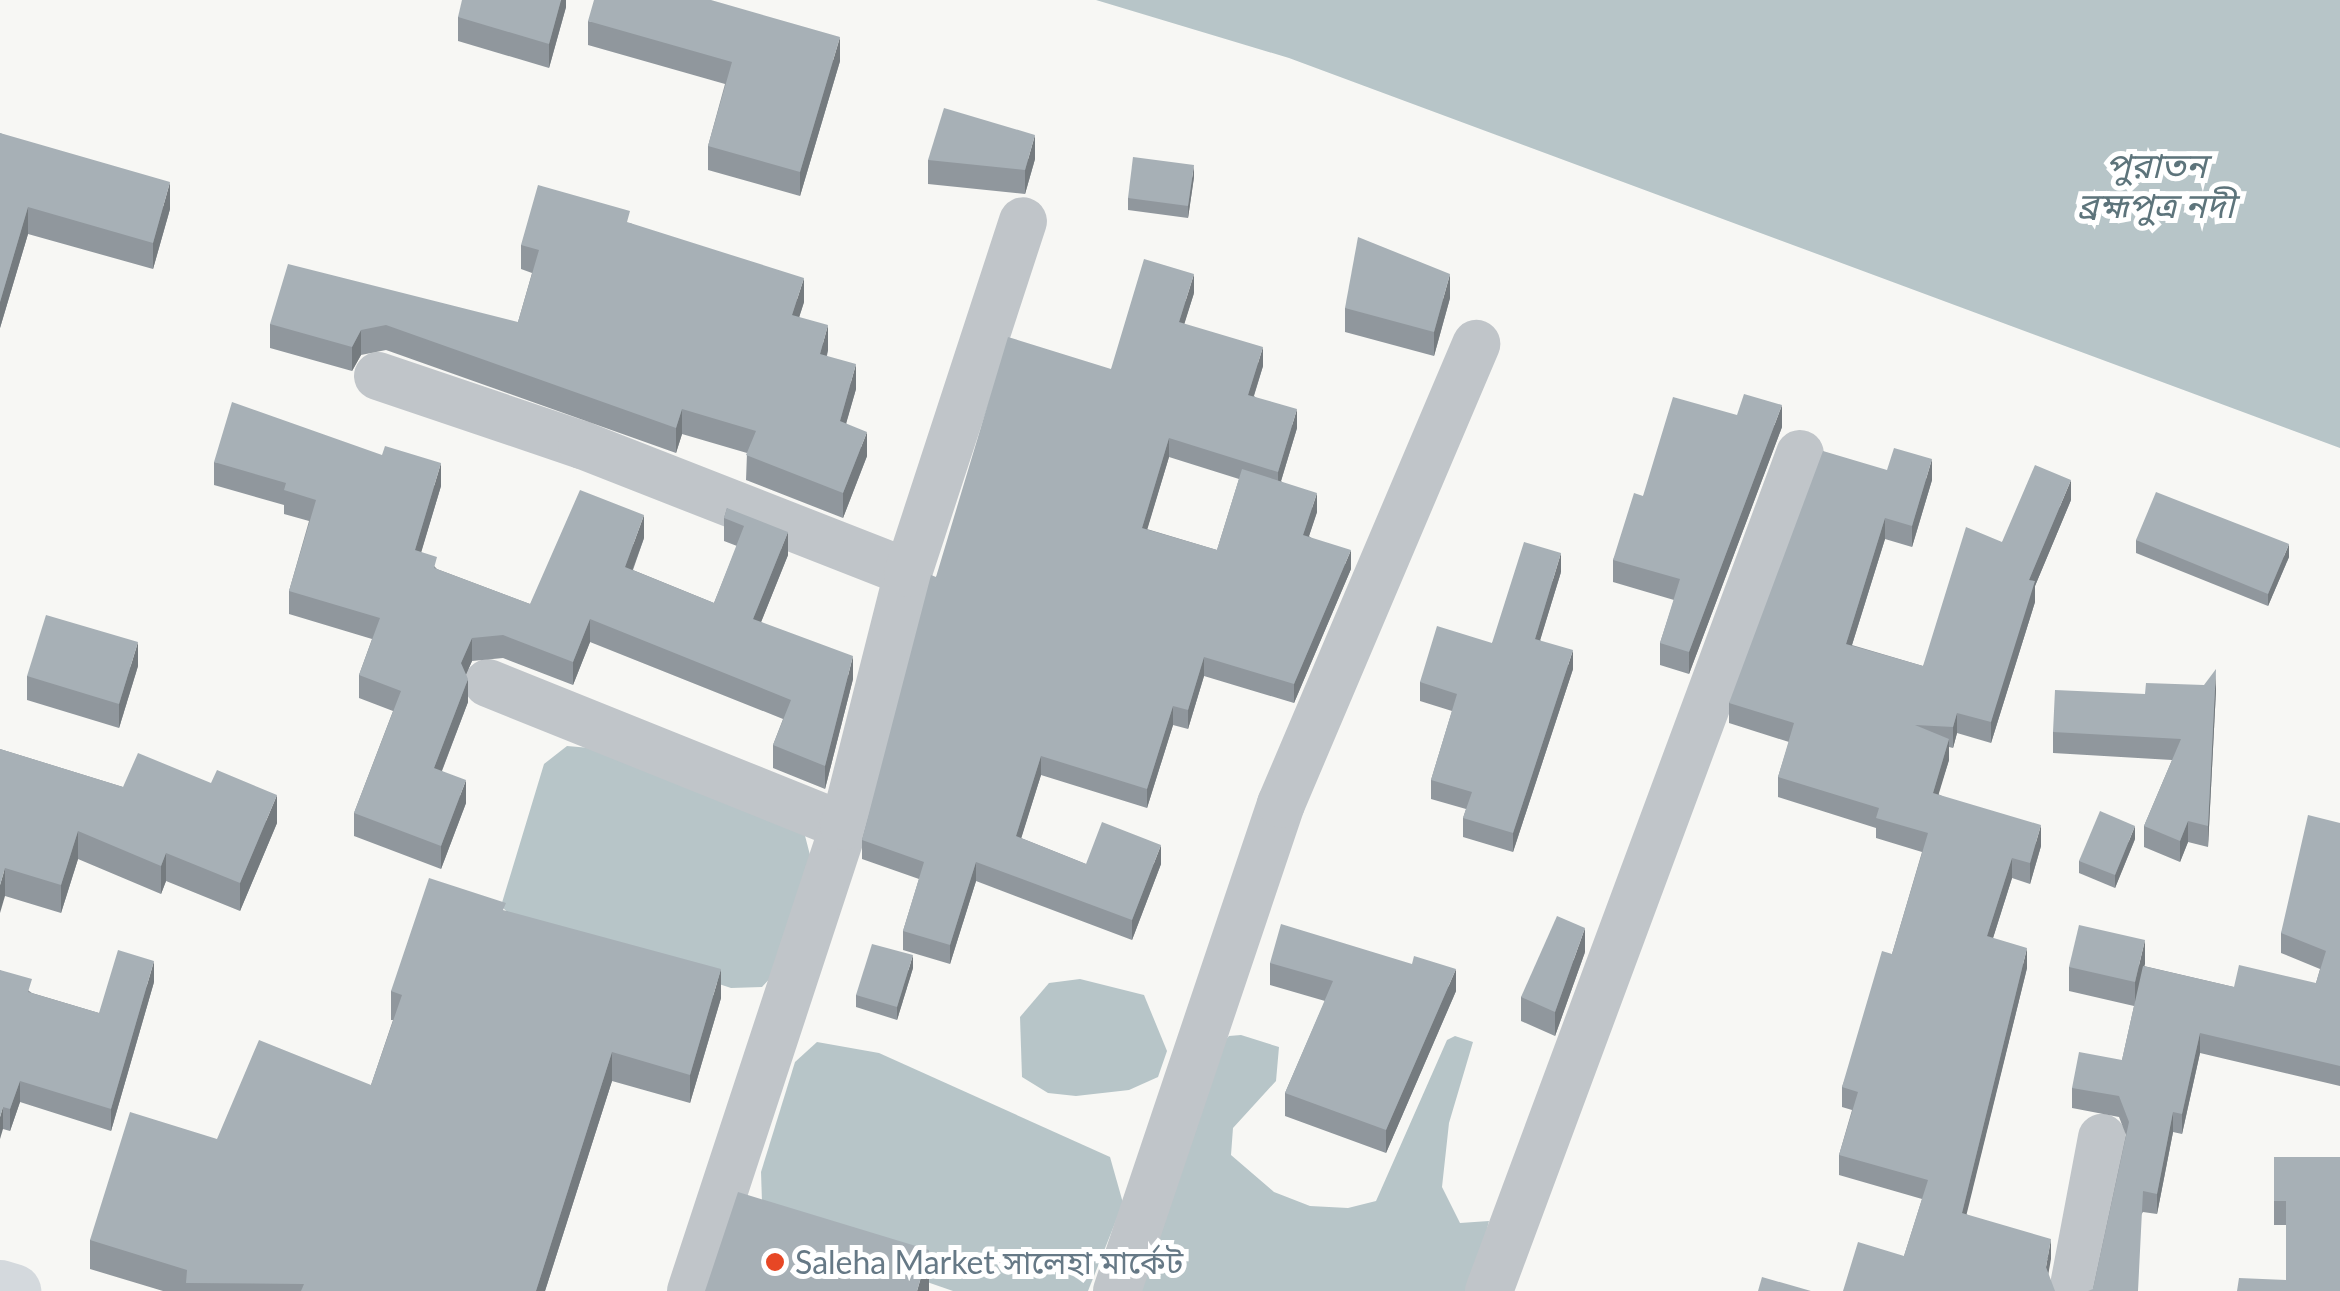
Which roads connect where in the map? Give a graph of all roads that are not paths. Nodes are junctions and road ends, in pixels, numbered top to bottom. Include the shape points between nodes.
1 (1023, 221) dead end
2 (1476, 344) dead end
3 (378, 376) dead end
4 (1800, 454) dead end
5 (908, 573) junction
6 (488, 683) dead end
7 (844, 826) junction
8 (2102, 1138) dead end
9 (0, 1286) edge
10 (12, 1291) edge
11 (691, 1291) edge
12 (1117, 1291) edge
13 (1489, 1291) edge
14 (2073, 1291) edge

1 - 5 street
2 - 12 street via 1281,804
3 - 5 street via 582,445
4 - 13 street
5 - 7 street
6 - 7 street
7 - 11 street
8 - 14 street
9 - 10 highway

